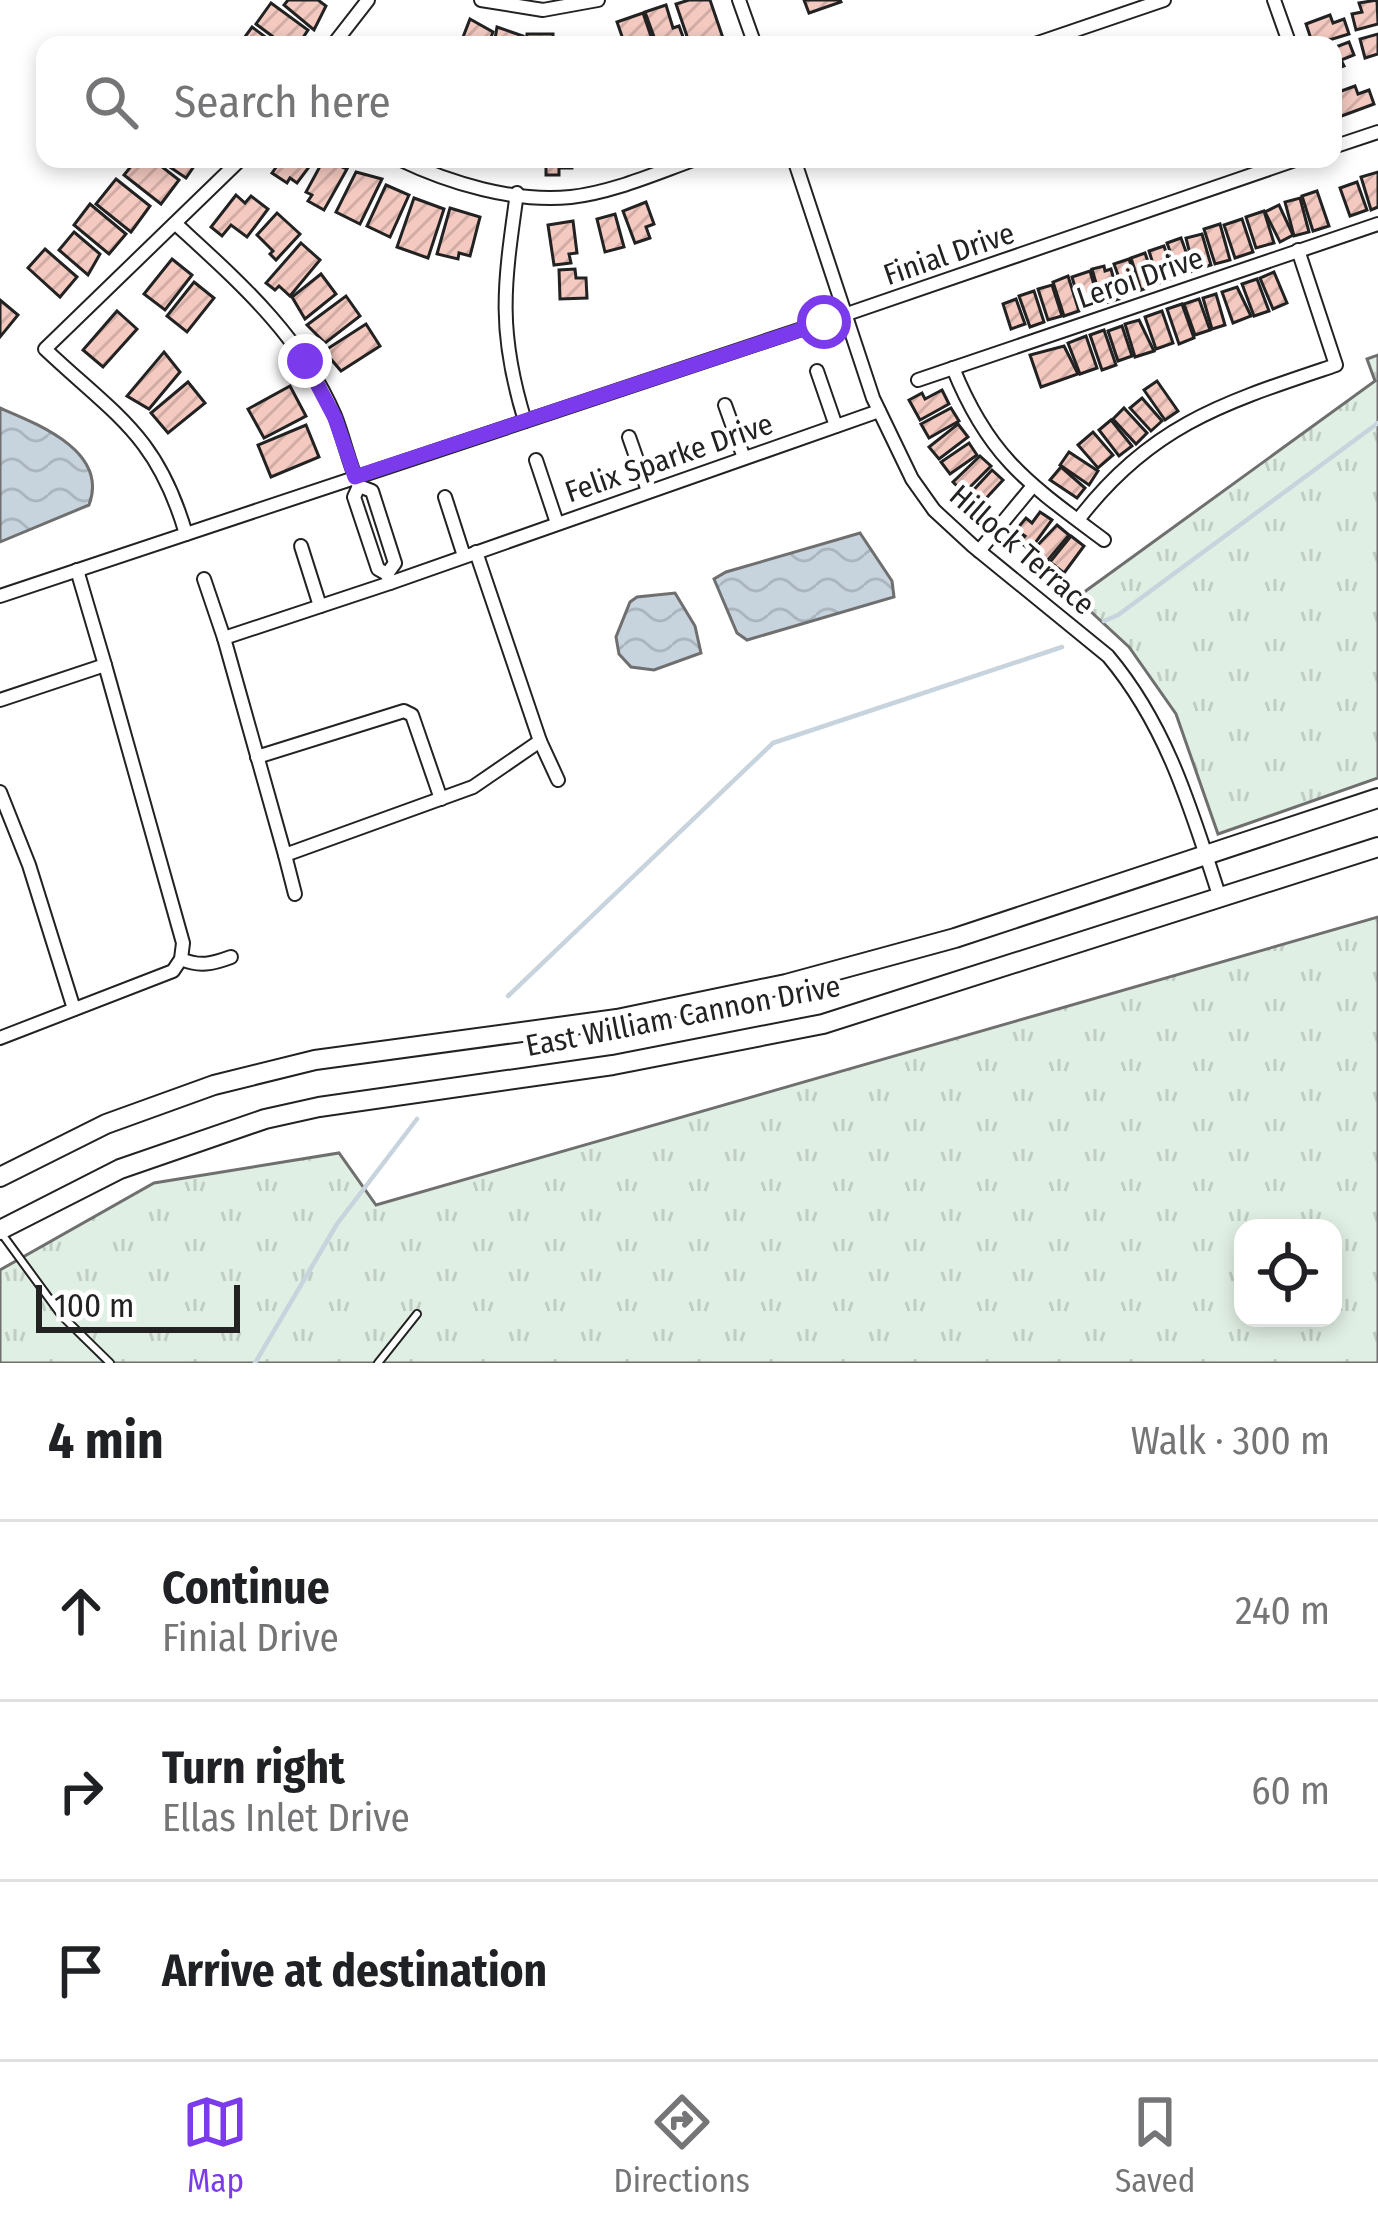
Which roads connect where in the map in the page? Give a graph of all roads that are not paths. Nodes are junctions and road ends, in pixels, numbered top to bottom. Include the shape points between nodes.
1 (368, 0) edge
2 (481, 0) edge
3 (598, 0) edge
4 (739, 0) edge
5 (1164, 0) edge
6 (1274, 0) edge
7 (340, 36) edge
8 (751, 36) edge
9 (1058, 36) edge
10 (1287, 36) edge
11 (1378, 132) edge
12 (1342, 144) edge
13 (232, 168) edge
14 (423, 168) edge
15 (667, 168) edge
16 (797, 168) edge
17 (1272, 168) edge
18 (517, 193) junction
19 (1378, 224) edge
20 (177, 225) junction
21 (1298, 250) junction
22 (847, 314) junction
23 (953, 368) junction
24 (818, 371) dead end
25 (918, 380) dead end
26 (725, 405) dead end
27 (879, 411) junction
28 (525, 421) junction
29 (836, 426) junction
30 (629, 437) dead end
31 (744, 458) junction
32 (536, 460) dead end
33 (357, 481) junction
34 (1032, 487) junction
35 (648, 491) junction
36 (445, 496) dead end
37 (1078, 520) junction
38 (557, 523) junction
39 (186, 534) junction
40 (1104, 540) dead end
41 (301, 546) dead end
42 (979, 551) junction
43 (470, 554) junction
44 (77, 570) junction
45 (388, 578) junction
46 (203, 579) dead end
47 (0, 596) edge
48 (320, 606) junction
49 (224, 638) junction
50 (104, 665) junction
51 (0, 700) edge
52 (540, 741) junction
53 (257, 757) junction
54 (559, 780) dead end
55 (0, 792) edge
56 (441, 799) junction
57 (1378, 799) edge
58 (1378, 847) edge
59 (1205, 853) junction
60 (285, 855) junction
61 (295, 894) dead end
62 (1219, 895) junction
63 (231, 957) dead end
64 (182, 959) junction
65 (74, 1009) junction
66 (0, 1037) edge
67 (0, 1177) edge
68 (0, 1230) edge
69 (417, 1314) dead end
70 (110, 1363) edge
71 (378, 1363) edge

1 - 7 street
2 - 3 street via 543,10
4 - 8 street
5 - 9 street
6 - 10 street
11 - 12 street
13 - 20 street
14 - 18 street
15 - 18 street via 572,197
16 - 22 street, Hillock Terrace
17 - 22 street, Finial Drive
18 - 28 street via 503,298 506,350
19 - 21 street, Leroi Drive
20 - 33 street via 288,336 335,418
20 - 39 street via 45,349 141,437
21 - 23 street, Leroi Drive
21 - 37 street via 1336,365 1220,404 1177,428 1119,472
22 - 27 street, Hillock Terrace
22 - 28 street, Finial Drive
23 - 25 street, Leroi Drive
23 - 34 street via 971,415
24 - 29 street
26 - 31 street
27 - 29 street, Felix Sparke Drive
27 - 42 street, Hillock Terrace via 934,510
28 - 33 street, Finial Drive
29 - 31 street, Felix Sparke Drive
30 - 35 street
31 - 35 street, Felix Sparke Drive
32 - 38 street
33 - 39 street, Finial Drive
33 - 45 street via 371,490 395,563
34 - 37 street
34 - 42 street
35 - 38 street, Felix Sparke Drive
36 - 43 street
37 - 40 street
38 - 43 street, Felix Sparke Drive
39 - 44 street, Finial Drive
41 - 48 street
42 - 59 street, Hillock Terrace via 1130,683 1177,769
43 - 45 street, Felix Sparke Drive
43 - 52 street
44 - 47 street, Finial Drive
44 - 50 street
45 - 48 street, Felix Sparke Drive
46 - 49 street
48 - 49 street, Felix Sparke Drive
49 - 53 street
50 - 51 street
50 - 64 street
52 - 54 street
52 - 56 street
53 - 56 street via 404,711
53 - 60 street
55 - 65 street
56 - 60 street
57 - 59 street, East William Cannon Drive
58 - 62 street, East William Cannon Drive
59 - 62 street, Hillock Terrace
59 - 67 street, East William Cannon Drive via 955,938 786,984 248,1076 160,1102
60 - 61 street
62 - 68 street, East William Cannon Drive via 823,1024 265,1119 120,1169
63 - 64 street via 212,964
64 - 65 street via 173,970
65 - 66 street
68 - 70 lane via 62,1316
69 - 71 lane

